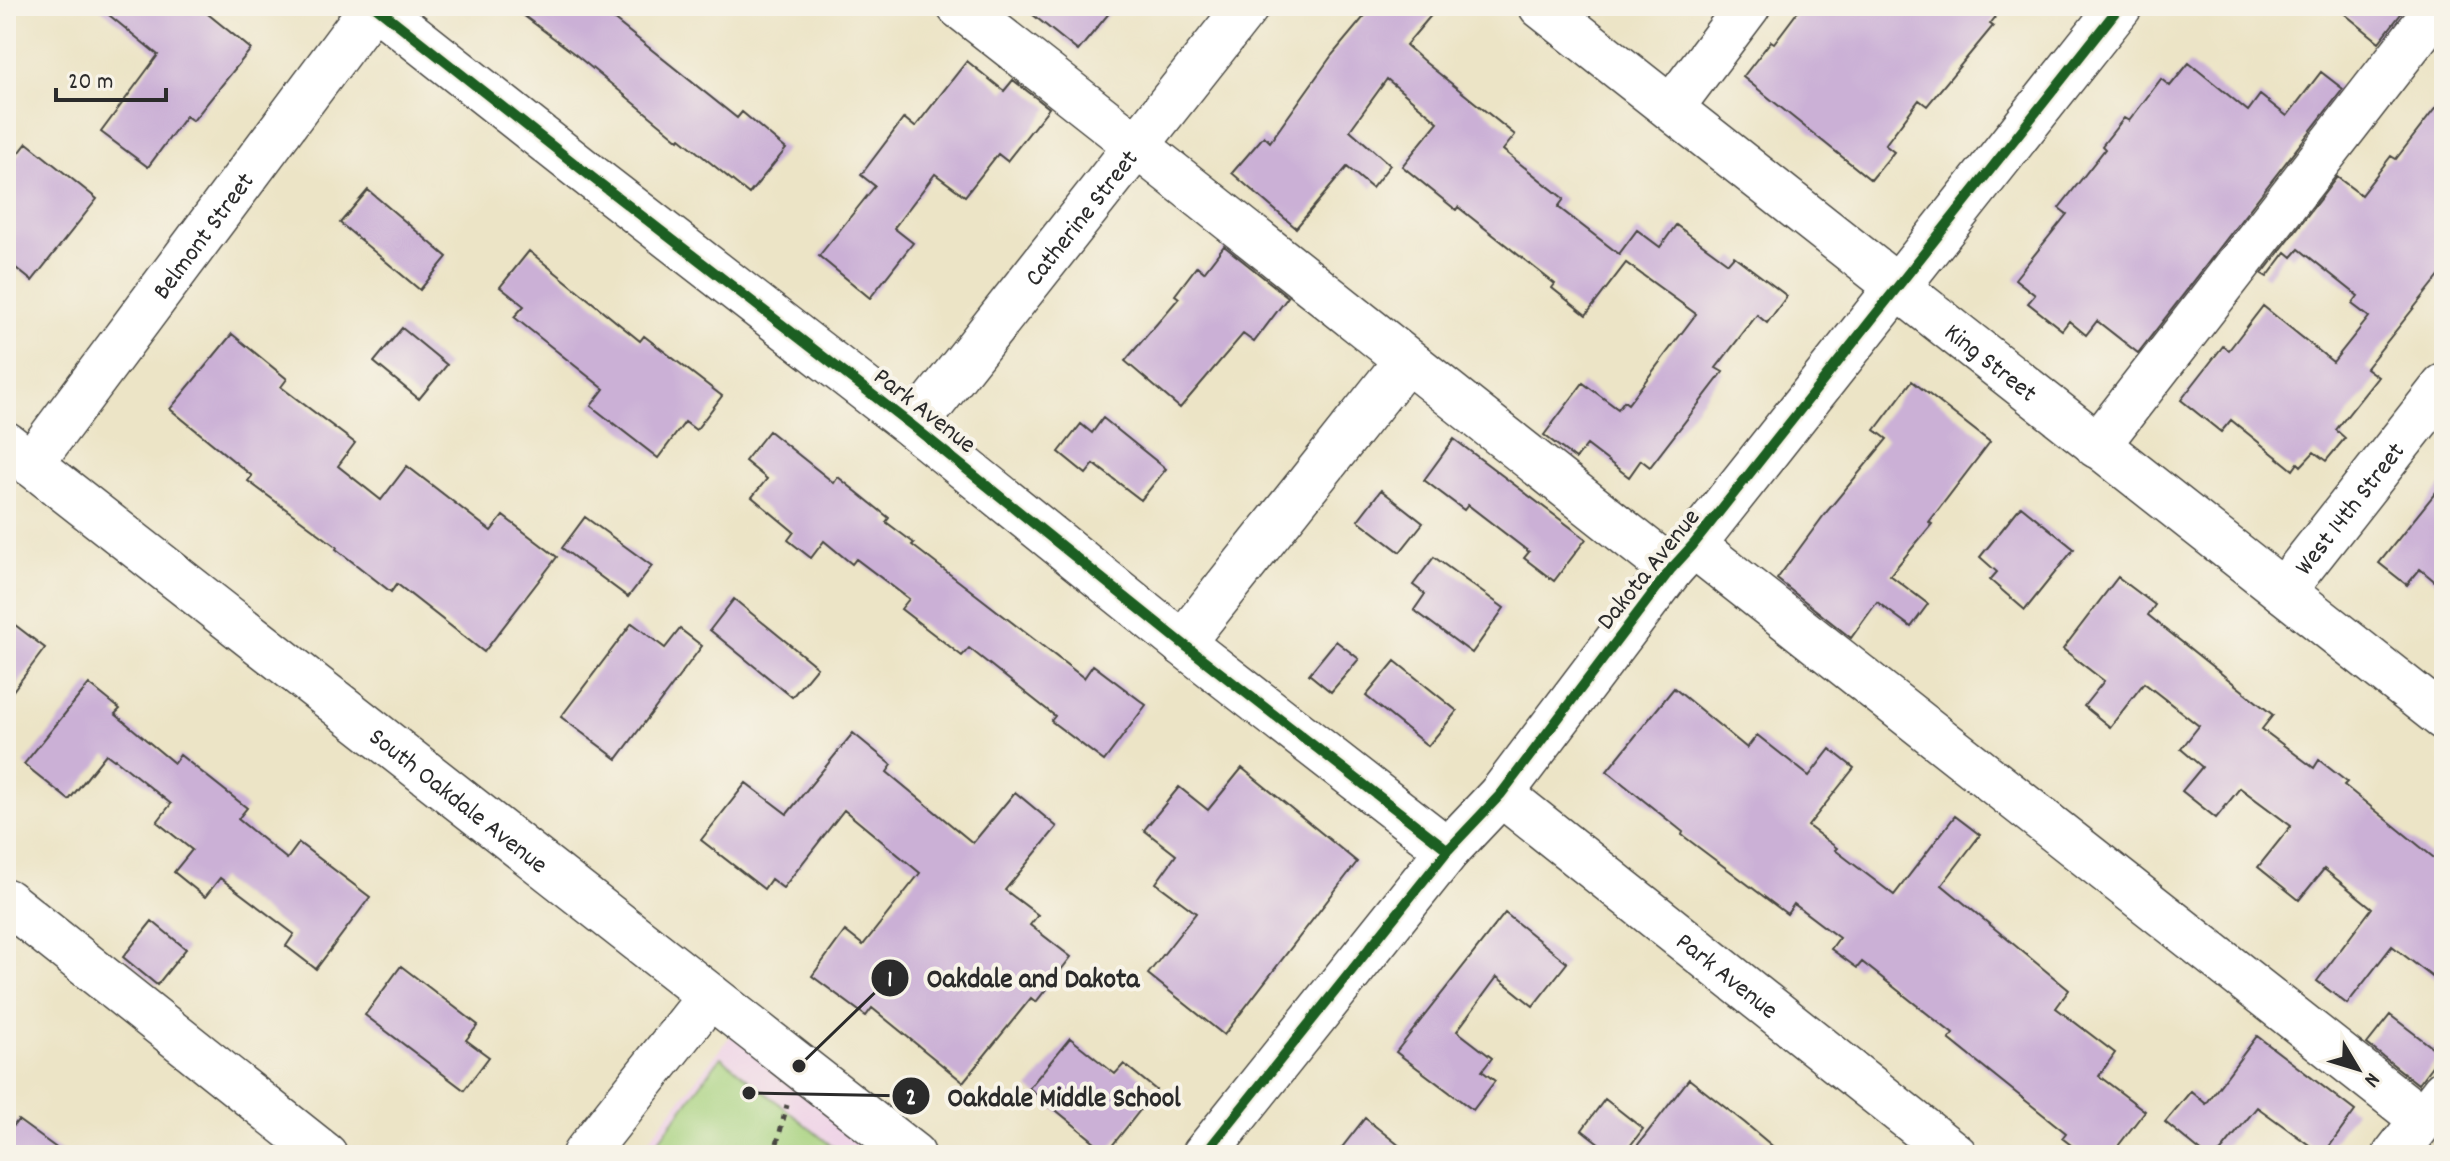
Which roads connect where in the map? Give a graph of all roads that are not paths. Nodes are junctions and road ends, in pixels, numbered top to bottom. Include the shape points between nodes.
1 (374, 6) edge
2 (959, 6) edge
3 (1247, 6) edge
4 (1541, 6) edge
5 (1748, 6) edge
6 (2120, 6) edge
7 (2439, 6) edge
8 (1671, 108) junction
9 (1138, 145) junction
10 (1897, 289) junction
11 (1406, 361) junction
12 (2444, 386) edge
13 (914, 427) junction
14 (2097, 446) junction
15 (19, 454) edge
16 (1682, 557) junction
17 (2283, 591) junction
18 (1182, 643) junction
19 (2444, 718) edge
20 (1501, 794) junction
21 (1448, 850) junction
22 (6, 901) edge
23 (710, 996) junction
24 (2433, 1106) edge
25 (325, 1155) edge
26 (584, 1155) edge
27 (913, 1155) edge
28 (1204, 1155) edge
29 (1955, 1155) edge
30 (2395, 1155) edge

1 - 13 street, Park Avenue
1 - 15 street, Belmont Street
2 - 9 street
3 - 9 street, Catherine Street
4 - 8 street, King Street
5 - 8 street
6 - 10 street, Dakota Avenue
7 - 14 street
8 - 10 street, King Street
9 - 11 street
9 - 13 street, Catherine Street
10 - 14 street, King Street
10 - 16 street, Dakota Avenue
11 - 16 street
11 - 18 street
12 - 17 street, West 14th Street
13 - 18 street, Park Avenue
14 - 17 street, King Street
15 - 23 street, South Oakdale Avenue
16 - 20 street, Dakota Avenue
16 - 24 street
17 - 19 street, King Street
18 - 21 street, Park Avenue
20 - 21 street, Dakota Avenue
20 - 29 street, Park Avenue
21 - 28 street, Dakota Avenue
22 - 25 street
23 - 26 street
23 - 27 street, South Oakdale Avenue
24 - 30 street

